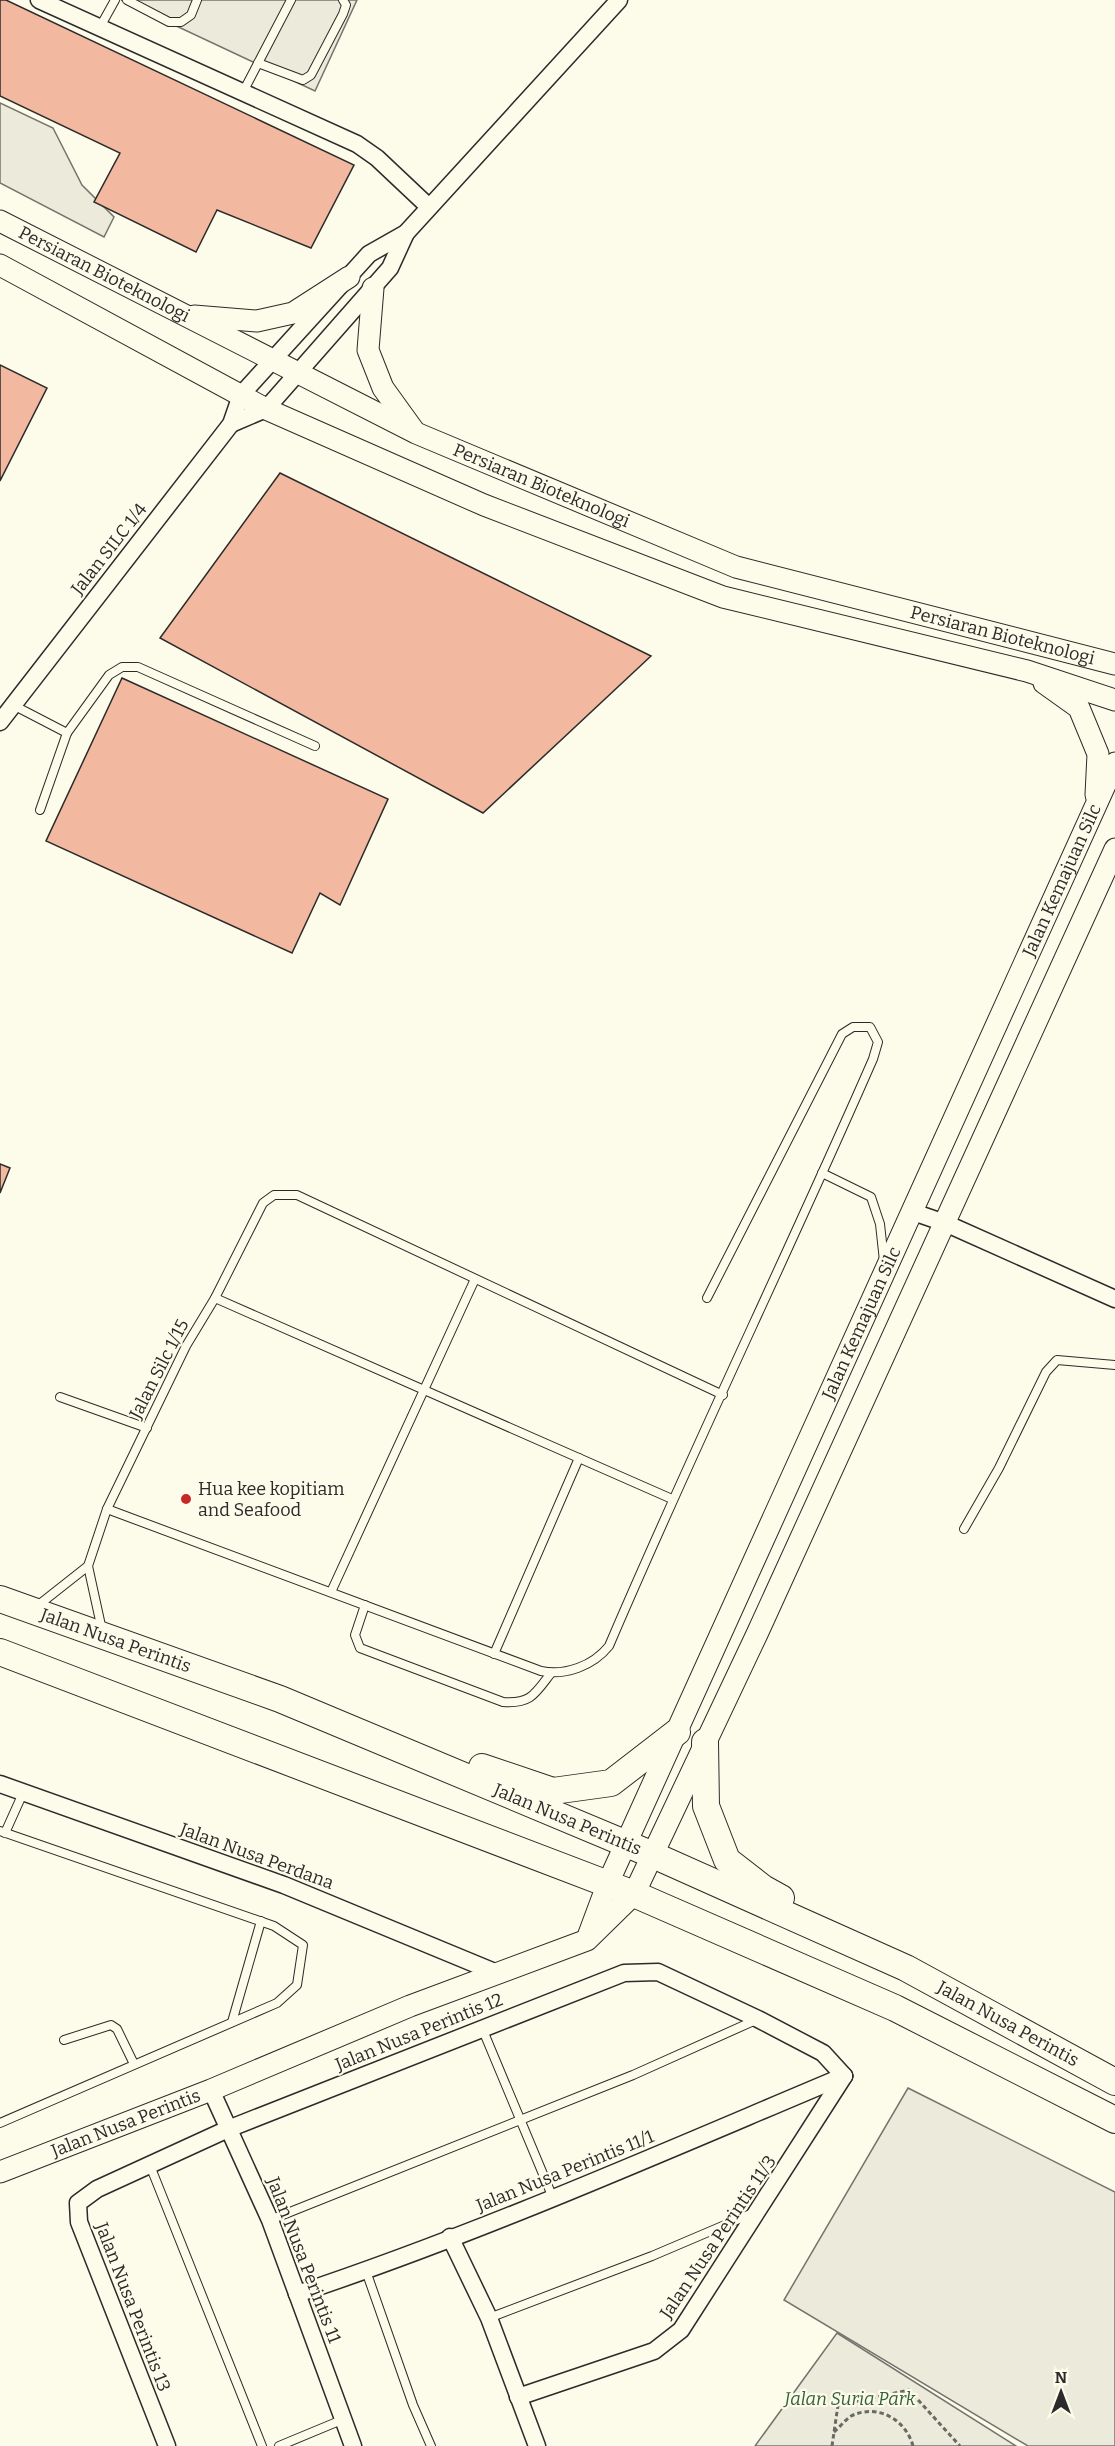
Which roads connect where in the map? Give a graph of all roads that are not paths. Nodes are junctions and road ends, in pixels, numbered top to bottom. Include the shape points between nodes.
1 (39, 0) edge
2 (115, 0) edge
3 (127, 0) edge
4 (197, 0) edge
5 (291, 0) edge
6 (343, 0) edge
7 (619, 0) edge
8 (100, 27) junction
9 (258, 63) junction
10 (243, 92) junction
11 (429, 207) junction
12 (0, 221) edge
13 (405, 233) junction
14 (0, 265) edge
15 (349, 277) junction
16 (373, 288) junction
17 (184, 315) junction
18 (274, 360) junction
19 (298, 372) junction
20 (241, 395) junction
21 (266, 409) junction
22 (231, 424) junction
23 (416, 433) junction
24 (1115, 664) edge
25 (1027, 672) junction
26 (1115, 700) edge
27 (13, 705) junction
28 (0, 722) edge
29 (67, 733) junction
30 (315, 746) dead end
31 (1115, 763) edge
32 (1096, 805) junction
33 (40, 810) dead end
34 (1115, 849) edge
35 (822, 1173) junction
36 (913, 1212) junction
37 (945, 1223) junction
38 (885, 1273) junction
39 (474, 1279) junction
40 (215, 1298) junction
41 (707, 1298) dead end
42 (1115, 1299) edge
43 (1115, 1365) edge
44 (425, 1391) junction
45 (723, 1395) junction
46 (60, 1397) dead end
47 (147, 1428) junction
48 (579, 1458) junction
49 (672, 1499) junction
50 (107, 1509) junction
51 (964, 1529) dead end
52 (762, 1544) junction
53 (790, 1557) junction
54 (88, 1566) junction
55 (331, 1592) junction
56 (0, 1599) edge
57 (365, 1605) junction
58 (32, 1611) junction
59 (727, 1621) junction
60 (757, 1634) junction
61 (103, 1636) junction
62 (0, 1652) edge
63 (494, 1654) junction
64 (551, 1673) junction
65 (280, 1699) junction
66 (677, 1732) junction
67 (705, 1742) junction
68 (0, 1784) edge
69 (23, 1792) junction
70 (3, 1832) edge
71 (626, 1844) junction
72 (653, 1855) junction
73 (608, 1883) junction
74 (634, 1893) junction
75 (261, 1921) junction
76 (587, 1940) junction
77 (906, 1968) junction
78 (497, 1973) junction
79 (758, 2019) junction
80 (232, 2022) junction
81 (482, 2028) junction
82 (64, 2040) dead end
83 (134, 2064) junction
84 (844, 2076) junction
85 (1115, 2082) edge
86 (211, 2090) junction
87 (519, 2119) junction
88 (1115, 2120) edge
89 (0, 2123) edge
90 (228, 2128) junction
91 (148, 2163) junction
92 (0, 2172) edge
93 (553, 2198) junction
94 (761, 2210) junction
95 (270, 2220) junction
96 (450, 2237) junction
97 (366, 2271) junction
98 (297, 2294) junction
99 (489, 2318) junction
100 (518, 2397) junction
101 (344, 2420) junction
102 (167, 2446) edge
103 (262, 2446) edge
104 (279, 2446) edge
105 (353, 2446) edge
106 (431, 2446) edge
107 (537, 2446) edge

1 - 8 street
2 - 8 lane
3 - 4 lane via 169,22 181,22 191,15
5 - 9 lane
6 - 9 lane via 343,14 311,75 303,80 294,79
7 - 11 street
8 - 10 street
9 - 10 lane
10 - 11 street via 357,144
11 - 13 street
12 - 17 street, Persiaran Bioteknologi
13 - 15 street via 369,254
13 - 16 street via 390,268
14 - 20 street, Persiaran Bioteknologi
15 - 17 street via 293,313 257,321
15 - 18 street
16 - 19 street
16 - 23 street via 368,350 383,388
17 - 18 street, Persiaran Bioteknologi
18 - 19 street, Persiaran Bioteknologi
18 - 20 street
19 - 21 street
19 - 23 street, Persiaran Bioteknologi
20 - 21 street, Persiaran Bioteknologi
20 - 22 street, Jalan SILC 1/4
21 - 22 street
21 - 25 street, Persiaran Bioteknologi via 484,505 723,597
22 - 27 street, Jalan SILC 1/4
23 - 24 street, Persiaran Bioteknologi via 736,567
25 - 26 street, Persiaran Bioteknologi
25 - 32 street via 1079,708 1098,754
27 - 28 street, Jalan SILC 1/4
27 - 29 lane
29 - 30 lane via 108,675 122,667 138,667
29 - 33 lane
31 - 32 street, Jalan Kemajuan Silc
32 - 36 street, Jalan Kemajuan Silc
34 - 37 street, Jalan Kemajuan Silc
35 - 38 lane via 871,1197 880,1224
35 - 41 lane via 873,1059 878,1042 870,1027 853,1027 842,1034
35 - 45 lane
36 - 37 street
36 - 38 street, Jalan Kemajuan Silc
37 - 42 street
37 - 53 street, Jalan Kemajuan Silc
38 - 52 street, Jalan Kemajuan Silc
39 - 40 lane, Jalan Silc 1/15 via 297,1195 274,1195 263,1203
39 - 44 lane
39 - 45 lane
40 - 44 lane
40 - 47 lane, Jalan Silc 1/15 via 186,1346
43 - 51 lane via 1057,1360 1046,1372
44 - 48 lane
44 - 55 lane
45 - 49 lane
46 - 47 lane
47 - 50 lane, Jalan Silc 1/15
48 - 49 lane
48 - 63 lane
49 - 64 lane via 609,1646 588,1663
50 - 54 lane, Jalan Silc 1/15
50 - 55 lane
52 - 53 street
52 - 59 street, Jalan Kemajuan Silc
53 - 60 street, Jalan Kemajuan Silc
54 - 58 lane
54 - 61 lane
55 - 57 lane
56 - 58 main road, Jalan Nusa Perintis
57 - 63 lane
57 - 64 lane via 355,1635 360,1648 503,1702 529,1699
58 - 61 main road, Jalan Nusa Perintis
59 - 60 street
59 - 66 street, Jalan Kemajuan Silc
60 - 67 street, Jalan Kemajuan Silc
61 - 65 main road, Jalan Nusa Perintis
62 - 73 main road, Jalan Nusa Perintis
63 - 64 lane
65 - 66 main road via 553,1791 611,1782
65 - 71 main road, Jalan Nusa Perintis
66 - 71 street, Jalan Kemajuan Silc
67 - 72 street, Jalan Kemajuan Silc
67 - 77 main road via 706,1806 727,1860 763,1888
68 - 69 street, Jalan Nusa Perdana
69 - 70 lane
69 - 78 street, Jalan Nusa Perdana via 284,1885
70 - 75 lane
71 - 72 main road, Jalan Nusa Perintis
71 - 73 street, Jalan Kemajuan Silc
72 - 74 street, Jalan Kemajuan Silc
72 - 77 main road, Jalan Nusa Perintis
73 - 74 main road, Jalan Nusa Perintis
73 - 76 street, Jalan Kemajuan Silc
74 - 76 street, Jalan Kemajuan Silc
74 - 88 main road, Jalan Nusa Perintis via 895,2008
75 - 80 lane
75 - 80 lane via 303,1945 297,1984 277,2003
76 - 78 street, Jalan Nusa Perintis
77 - 85 main road, Jalan Nusa Perintis
78 - 86 street, Jalan Nusa Perintis
79 - 81 street, Jalan Nusa Perintis 12 via 658,1972 624,1973
79 - 84 street, Jalan Nusa Perintis 12 via 823,2053
79 - 87 lane via 633,2076
80 - 83 lane
81 - 87 lane
81 - 90 street, Jalan Nusa Perintis 12
82 - 83 lane via 111,2025 117,2029
83 - 89 lane
84 - 93 street, Jalan Nusa Perintis 11/1
84 - 94 street, Jalan Nusa Perintis 11/3
86 - 90 street, Jalan Nusa Perintis 11
86 - 92 street, Jalan Nusa Perintis
87 - 93 lane
87 - 95 lane
90 - 91 street, Jalan Nusa Perintis 13
90 - 95 street, Jalan Nusa Perintis 11
91 - 102 street, Jalan Nusa Perintis 13 via 78,2203 79,2222
91 - 103 lane
93 - 96 street, Jalan Nusa Perintis 11/1
94 - 99 lane
94 - 100 street, Jalan Nusa Perintis 11/3 via 681,2330 654,2351
95 - 98 street, Jalan Nusa Perintis 11
96 - 97 street, Jalan Nusa Perintis 11/1
96 - 99 street
97 - 98 street, Jalan Nusa Perintis 11/1
97 - 106 lane
98 - 101 street, Jalan Nusa Perintis 11
99 - 100 street
100 - 107 street
101 - 104 lane
101 - 105 street, Jalan Nusa Perintis 11

